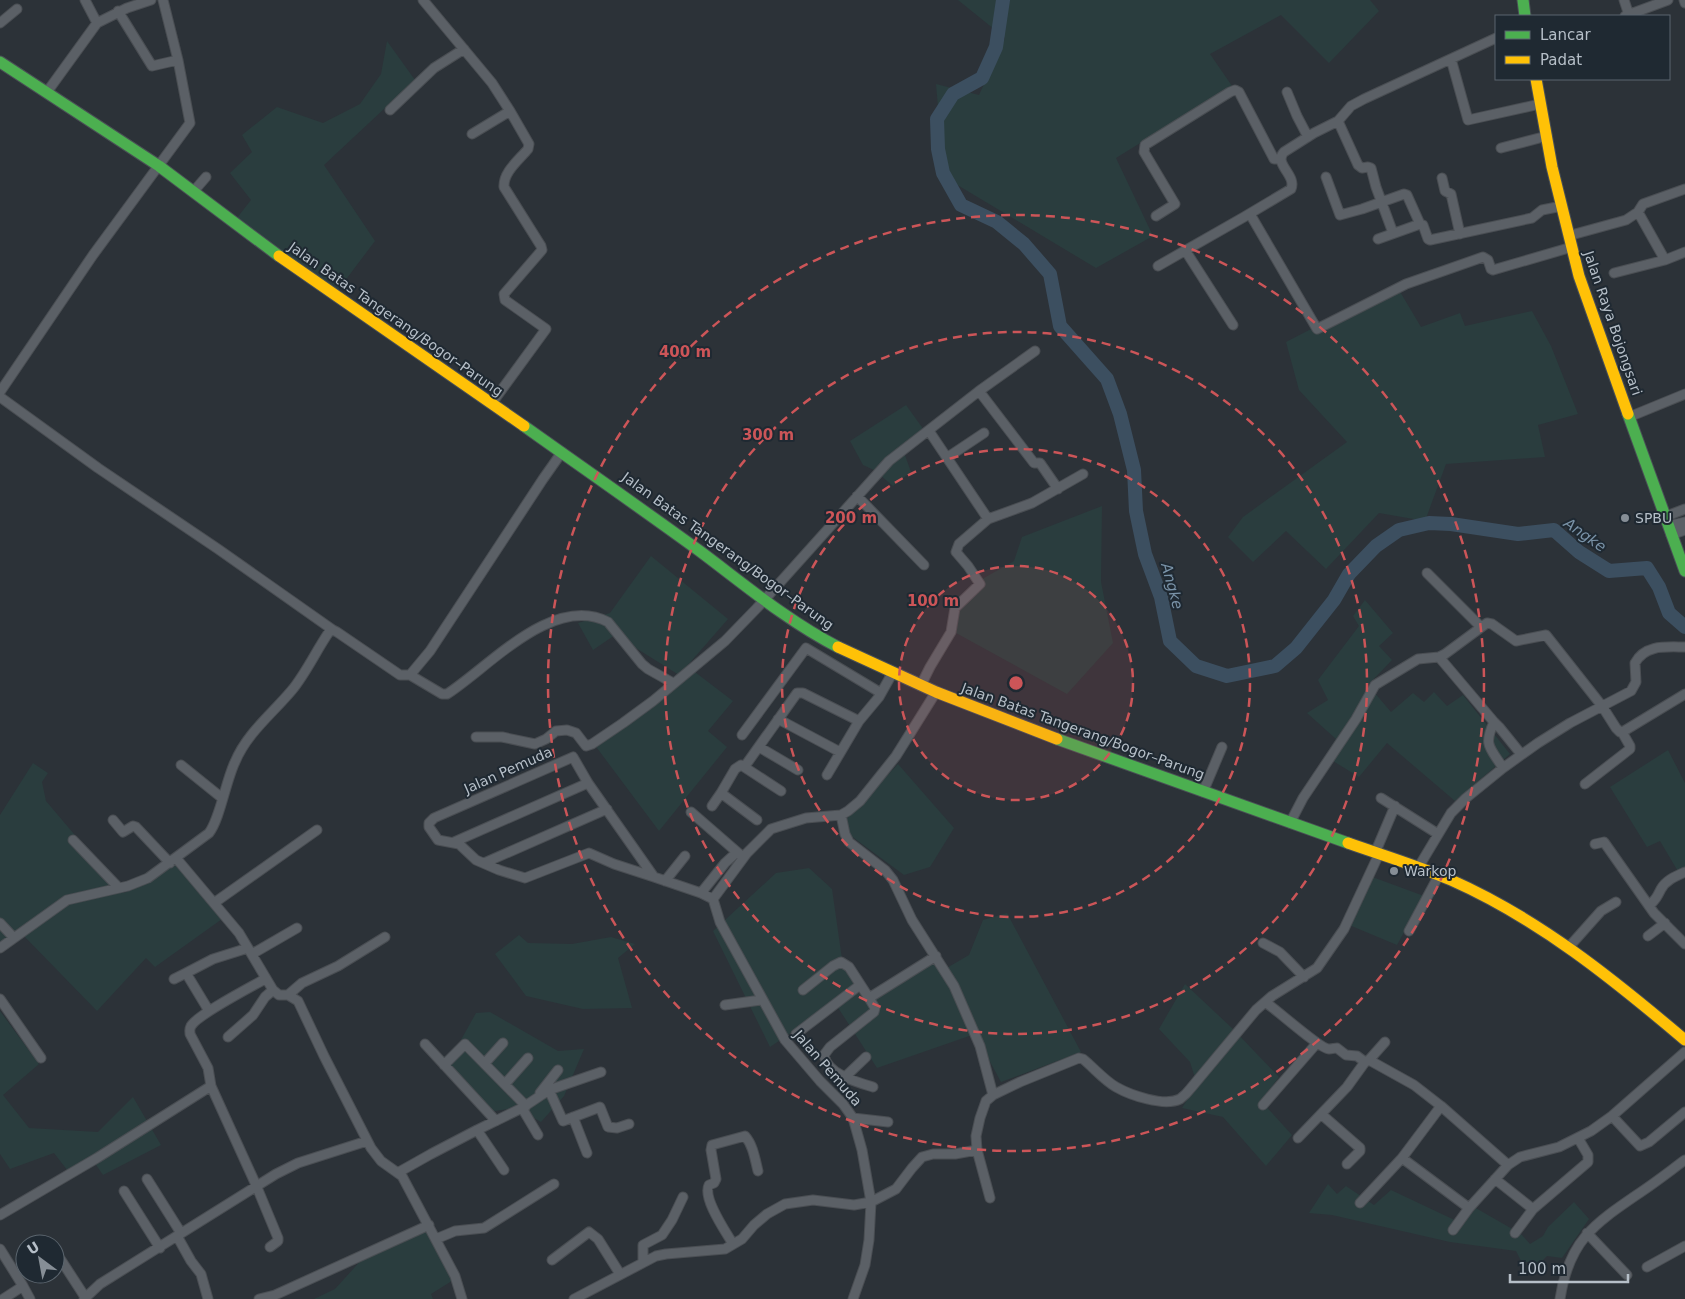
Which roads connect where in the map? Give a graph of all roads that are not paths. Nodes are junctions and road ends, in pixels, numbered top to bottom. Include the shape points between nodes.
1 (86, 0) edge
2 (151, 0) edge
3 (163, 0) edge
4 (423, 0) edge
5 (1523, 0) edge
6 (1531, 0) edge
7 (1624, 0) edge
8 (1668, 0) edge
9 (17, 9) dead end
10 (118, 11) junction
11 (1525, 15) edge
12 (1534, 15) edge
13 (1627, 15) edge
14 (1630, 15) edge
15 (0, 23) edge
16 (97, 23) junction
17 (1495, 38) edge
18 (464, 49) junction
19 (1451, 59) junction
20 (178, 60) junction
21 (0, 62) edge
22 (1536, 80) edge
23 (1544, 80) edge
24 (47, 92) junction
25 (1287, 92) dead end
26 (1540, 104) junction
27 (390, 110) dead end
28 (510, 110) junction
29 (1338, 121) junction
30 (472, 134) dead end
31 (1308, 136) junction
32 (1547, 136) junction
33 (1501, 148) dead end
34 (1280, 160) junction
35 (159, 166) junction
36 (206, 177) dead end
37 (1326, 177) dead end
38 (1442, 178) dead end
39 (1685, 189) edge
40 (193, 192) junction
41 (1382, 202) junction
42 (1562, 206) junction
43 (1638, 212) junction
44 (1250, 214) junction
45 (1156, 216) dead end
46 (1420, 224) junction
47 (1393, 233) junction
48 (1460, 234) junction
49 (1575, 234) junction
50 (1378, 240) dead end
51 (1572, 247) junction
52 (1185, 250) junction
53 (1685, 252) edge
54 (1665, 260) junction
55 (1158, 266) dead end
56 (1614, 273) dead end
57 (1233, 325) dead end
58 (1035, 351) dead end
59 (979, 391) junction
60 (0, 392) edge
61 (1685, 394) edge
62 (0, 397) edge
63 (492, 403) junction
64 (1633, 416) junction
65 (929, 431) junction
66 (984, 433) dead end
67 (562, 452) junction
68 (948, 458) junction
69 (1083, 474) dead end
70 (1058, 489) junction
71 (858, 496) junction
72 (1685, 509) edge
73 (988, 519) junction
74 (1677, 526) edge
75 (1685, 547) edge
76 (924, 565) dead end
77 (1685, 570) edge
78 (1427, 573) dead end
79 (764, 599) junction
80 (1481, 626) junction
81 (333, 630) junction
82 (817, 636) junction
83 (1685, 647) edge
84 (806, 648) junction
85 (1439, 657) junction
86 (893, 672) junction
87 (410, 675) junction
88 (673, 683) junction
89 (922, 685) junction
90 (881, 692) junction
91 (936, 692) junction
92 (1685, 694) edge
93 (1602, 706) junction
94 (778, 720) junction
95 (859, 721) junction
96 (1494, 722) junction
97 (1622, 732) junction
98 (742, 736) dead end
99 (476, 738) dead end
100 (759, 747) junction
101 (1222, 747) dead end
102 (840, 752) junction
103 (1521, 754) junction
104 (181, 765) dead end
105 (745, 766) junction
106 (1503, 768) junction
107 (798, 770) dead end
108 (827, 776) dead end
109 (588, 783) junction
110 (1584, 784) dead end
111 (781, 791) dead end
112 (720, 792) junction
113 (1203, 792) junction
114 (222, 798) junction
115 (1381, 798) dead end
116 (712, 806) dead end
117 (1395, 806) junction
118 (607, 809) junction
119 (691, 812) dead end
120 (841, 815) junction
121 (113, 820) dead end
122 (757, 820) dead end
123 (1290, 823) junction
124 (317, 830) dead end
125 (1438, 834) junction
126 (73, 840) dead end
127 (454, 842) junction
128 (1595, 844) dead end
129 (740, 854) junction
130 (1377, 854) junction
131 (685, 856) dead end
132 (173, 861) junction
133 (484, 863) junction
134 (1418, 868) junction
135 (1685, 872) edge
136 (1439, 875) junction
137 (654, 877) junction
138 (665, 880) junction
139 (119, 888) junction
140 (701, 893) junction
141 (712, 899) junction
142 (1616, 902) dead end
143 (214, 903) junction
144 (1649, 906) junction
145 (0, 923) edge
146 (1664, 923) junction
147 (297, 928) dead end
148 (1410, 931) dead end
149 (1648, 936) dead end
150 (385, 937) dead end
151 (14, 938) junction
152 (1263, 942) dead end
153 (1685, 944) edge
154 (0, 948) edge
155 (1568, 948) junction
156 (250, 951) junction
157 (936, 956) junction
158 (186, 973) junction
159 (1304, 977) junction
160 (174, 979) dead end
161 (265, 979) junction
162 (860, 985) junction
163 (272, 990) junction
164 (804, 990) dead end
165 (288, 995) junction
166 (869, 998) junction
167 (0, 999) edge
168 (761, 1000) junction
169 (1265, 1002) junction
170 (725, 1005) dead end
171 (209, 1011) junction
172 (796, 1034) dead end
173 (228, 1037) dead end
174 (1685, 1040) edge
175 (1385, 1042) dead end
176 (502, 1043) dead end
177 (1318, 1043) junction
178 (425, 1044) dead end
179 (1685, 1052) edge
180 (866, 1057) dead end
181 (41, 1058) dead end
182 (528, 1058) dead end
183 (1367, 1061) junction
184 (485, 1063) junction
185 (444, 1066) junction
186 (558, 1070) dead end
187 (601, 1072) dead end
188 (845, 1076) junction
189 (505, 1084) junction
190 (211, 1086) junction
191 (873, 1087) dead end
192 (549, 1090) junction
193 (993, 1095) junction
194 (536, 1097) junction
195 (1263, 1105) dead end
196 (1441, 1106) junction
197 (524, 1107) junction
198 (1685, 1112) edge
199 (1321, 1114) junction
200 (1612, 1116) junction
201 (573, 1117) junction
202 (853, 1118) junction
203 (496, 1121) junction
204 (888, 1122) dead end
205 (629, 1124) dead end
206 (477, 1130) junction
207 (538, 1135) dead end
208 (1298, 1138) dead end
209 (1578, 1138) junction
210 (367, 1141) junction
211 (977, 1150) junction
212 (587, 1153) dead end
213 (1402, 1158) junction
214 (1685, 1160) edge
215 (1347, 1164) dead end
216 (1508, 1165) junction
217 (504, 1170) dead end
218 (758, 1171) dead end
219 (399, 1172) junction
220 (147, 1179) dead end
221 (1496, 1179) junction
222 (554, 1184) dead end
223 (256, 1185) junction
224 (124, 1191) dead end
225 (682, 1197) dead end
226 (990, 1198) dead end
227 (871, 1202) junction
228 (1360, 1203) dead end
229 (1469, 1208) junction
230 (1533, 1209) junction
231 (0, 1215) edge
232 (429, 1225) junction
233 (1453, 1230) dead end
234 (1515, 1233) dead end
235 (1587, 1233) junction
236 (179, 1234) junction
237 (436, 1239) junction
238 (733, 1244) junction
239 (1685, 1246) edge
240 (270, 1247) dead end
241 (160, 1248) junction
242 (0, 1249) edge
243 (552, 1260) dead end
244 (643, 1262) junction
245 (65, 1266) edge
246 (1648, 1267) dead end
247 (620, 1274) junction
248 (1626, 1275) dead end
249 (23, 1286) junction
250 (85, 1298) edge
251 (3, 1299) edge
252 (30, 1299) edge
253 (208, 1299) edge
254 (259, 1299) edge
255 (462, 1299) edge
256 (574, 1299) edge
257 (853, 1299) edge
258 (1560, 1299) edge

1 - 16 street
2 - 10 street
3 - 20 street
4 - 18 street
5 - 11 main road
6 - 12 main road
7 - 13 street
8 - 14 street
9 - 15 street
10 - 16 street
10 - 20 street via 152,66
16 - 24 street
17 - 19 street
18 - 27 street via 434,68
18 - 28 street
19 - 26 street via 1468,120
19 - 29 street via 1357,102
20 - 35 street via 190,123
21 - 24 main road, Jalan Batas Tangerang/Bogor–Parung
22 - 26 main road, Jalan Raya Bojongsari
23 - 49 main road, Jalan Raya Bojongsari
24 - 35 main road, Jalan Batas Tangerang/Bogor–Parung
25 - 31 street
26 - 32 main road, Jalan Raya Bojongsari
28 - 30 street
28 - 63 street via 529,147 507,174 504,187 542,250 504,294 505,300 546,329
29 - 31 street
29 - 41 street via 1358,165 1371,168
31 - 34 street via 1280,155
32 - 33 street
32 - 42 main road, Jalan Raya Bojongsari
34 - 44 street via 1293,186
34 - 45 street via 1274,159 1239,92 1230,92 1145,144 1144,152 1175,204
35 - 40 main road, Jalan Batas Tangerang/Bogor–Parung
35 - 60 street via 88,262
36 - 40 street
37 - 41 street via 1340,215
38 - 48 street via 1446,191 1451,194
39 - 43 street via 1646,203
40 - 63 main road, Jalan Batas Tangerang/Bogor–Parung via 264,246
41 - 46 street via 1407,195
41 - 47 street
42 - 48 street via 1542,210 1532,218
42 - 51 main road, Jalan Raya Bojongsari
43 - 49 street via 1626,220
43 - 54 street
44 - 51 street via 1317,329 1406,284 1483,257 1492,270
44 - 52 street
46 - 47 street
46 - 48 street via 1429,240
47 - 50 street
49 - 64 main road, Jalan Raya Bojongsari
51 - 64 main road, Jalan Raya Bojongsari via 1579,276
52 - 55 street
52 - 57 street
53 - 54 street
54 - 56 street
58 - 59 street
59 - 65 street
59 - 70 street via 1022,450 1034,463 1040,463
61 - 64 street
62 - 81 street
63 - 67 main road, Jalan Batas Tangerang/Bogor–Parung
64 - 74 main road, Jalan Raya Bojongsari
65 - 68 street
65 - 71 street via 889,461
66 - 68 street
67 - 79 main road, Jalan Batas Tangerang/Bogor–Parung
67 - 87 street
68 - 73 street
69 - 70 street
70 - 73 street
71 - 76 street
71 - 79 street
72 - 74 street
73 - 89 street via 956,548 980,584 955,608 951,632
74 - 75 main road, Jalan Raya Bojongsari
74 - 77 main road, Jalan Raya Bojongsari
78 - 80 street
79 - 82 main road, Jalan Batas Tangerang/Bogor–Parung
79 - 88 street via 721,645
80 - 85 street
80 - 93 street via 1492,624 1516,641 1546,635
81 - 87 street via 394,672
81 - 114 street via 293,689 250,736 234,762
82 - 84 street
82 - 86 main road, Jalan Batas Tangerang/Bogor–Parung
83 - 93 street via 1657,647 1643,654 1635,664 1633,689
84 - 90 street
84 - 98 street
85 - 96 street
85 - 123 street via 1418,659 1375,685
86 - 89 main road, Jalan Batas Tangerang/Bogor–Parung
86 - 90 street
87 - 88 street via 447,694 524,635 556,620 584,616 608,622 642,664
88 - 99 street via 623,723 586,746 576,733 566,730 556,731 535,744 502,737
89 - 91 main road, Jalan Batas Tangerang/Bogor–Parung
90 - 95 street
91 - 113 main road, Jalan Batas Tangerang/Bogor–Parung
91 - 120 street via 882,775 860,801
92 - 97 street
93 - 97 street
93 - 103 street
94 - 95 street via 800,692
94 - 100 street
94 - 102 street
95 - 102 street
96 - 103 street
96 - 106 street via 1488,743
97 - 110 street via 1630,749
100 - 105 street
100 - 107 street
101 - 113 street
102 - 108 street
103 - 106 street
104 - 114 street
105 - 111 street
105 - 112 street via 734,769
106 - 125 street via 1457,807
109 - 118 street, Jalan Pemuda
109 - 127 street
109 - 127 street, Jalan Pemuda via 572,756 431,820 429,827 438,840
112 - 116 street
112 - 122 street
113 - 123 main road, Jalan Batas Tangerang/Bogor–Parung
114 - 132 street via 211,830
115 - 117 street
117 - 125 street
117 - 130 street
118 - 133 street
118 - 137 street, Jalan Pemuda
119 - 129 street
120 - 129 street via 806,818 773,828
120 - 157 street via 847,838 890,875 912,920
121 - 132 street via 123,832 136,827
123 - 130 main road, Jalan Batas Tangerang/Bogor–Parung
124 - 143 street
125 - 134 street
126 - 139 street
127 - 133 street, Jalan Pemuda
128 - 144 street via 1604,842
129 - 140 street via 725,863
129 - 141 street
130 - 134 main road, Jalan Batas Tangerang/Bogor–Parung
130 - 159 street via 1340,934 1317,968
131 - 138 street
132 - 139 street via 148,878
132 - 143 street
133 - 137 street, Jalan Pemuda via 526,878 589,853
134 - 136 main road, Jalan Batas Tangerang/Bogor–Parung
135 - 144 street via 1664,885 1658,898
136 - 148 street
136 - 155 main road, Jalan Batas Tangerang/Bogor–Parung via 1470,888
137 - 138 street
138 - 140 street
139 - 151 street via 67,900
140 - 141 street
141 - 168 street, Jalan Pemuda via 720,922
142 - 155 street via 1601,911
143 - 156 street
144 - 146 street
145 - 151 street
146 - 149 street
146 - 153 street
147 - 156 street
150 - 165 street via 338,966 302,983
151 - 154 street
152 - 159 street via 1280,952
155 - 174 main road, Jalan Batas Tangerang/Bogor–Parung via 1608,975
156 - 158 street via 213,960
156 - 161 street
157 - 166 street
157 - 193 street via 954,986 980,1046
158 - 160 street
158 - 171 street
159 - 169 street
161 - 163 street
161 - 171 street
162 - 164 street via 849,967 841,962
162 - 166 street
162 - 172 street
163 - 165 street via 279,995
163 - 173 street via 253,1015
165 - 210 street via 298,1001
166 - 188 street via 874,1012 824,1055 829,1065
167 - 181 street
168 - 170 street
168 - 202 street, Jalan Pemuda via 790,1048
169 - 177 street
169 - 193 street via 1191,1088 1174,1101 1145,1098 1116,1087 1079,1058
171 - 190 street via 192,1024 190,1034 208,1068
175 - 183 street
176 - 184 street
177 - 183 street via 1327,1049 1337,1048 1346,1055
177 - 195 street
178 - 185 street
179 - 200 street
180 - 188 street
182 - 189 street
183 - 196 street via 1414,1085
183 - 199 street
184 - 185 street via 465,1044
184 - 189 street
185 - 203 street
186 - 194 street
187 - 192 street
188 - 191 street
189 - 197 street
190 - 223 street
190 - 231 street
192 - 194 street
192 - 201 street via 563,1121
193 - 211 street via 986,1101 980,1118
194 - 197 street
196 - 213 street
196 - 216 street
197 - 203 street
197 - 207 street
198 - 200 street via 1640,1146
199 - 208 street
199 - 215 street via 1360,1148
200 - 209 street
201 - 205 street via 600,1107 608,1127
201 - 212 street
202 - 204 street
202 - 227 street, Jalan Pemuda
203 - 206 street
206 - 217 street
206 - 219 street
209 - 216 street via 1559,1147 1520,1157
209 - 230 street via 1588,1155 1588,1162
210 - 219 street via 381,1161
210 - 223 street via 298,1163
211 - 226 street
211 - 227 street via 922,1158 896,1189
213 - 228 street
213 - 229 street
214 - 235 street
216 - 221 street
218 - 238 street via 745,1136 712,1145 716,1179 707,1190 711,1206
219 - 232 street
220 - 236 street
221 - 229 street
221 - 230 street
222 - 237 street via 484,1228 455,1230
223 - 236 street
223 - 240 street via 278,1240
224 - 241 street
225 - 244 street via 662,1235 643,1245
227 - 238 street via 854,1205 814,1200 785,1204 767,1214
227 - 257 street, Jalan Pemuda via 865,1265
229 - 233 street
230 - 234 street
232 - 237 street
232 - 254 street via 275,1295
235 - 248 street
235 - 258 street via 1570,1260
236 - 241 street
236 - 253 street via 201,1274
237 - 255 street via 456,1276
238 - 244 street via 714,1251 666,1254
239 - 246 street
241 - 250 street via 100,1284
242 - 249 street
243 - 247 street via 589,1232 598,1239
244 - 247 street
245 - 250 street
247 - 256 street
249 - 251 street
249 - 252 street

